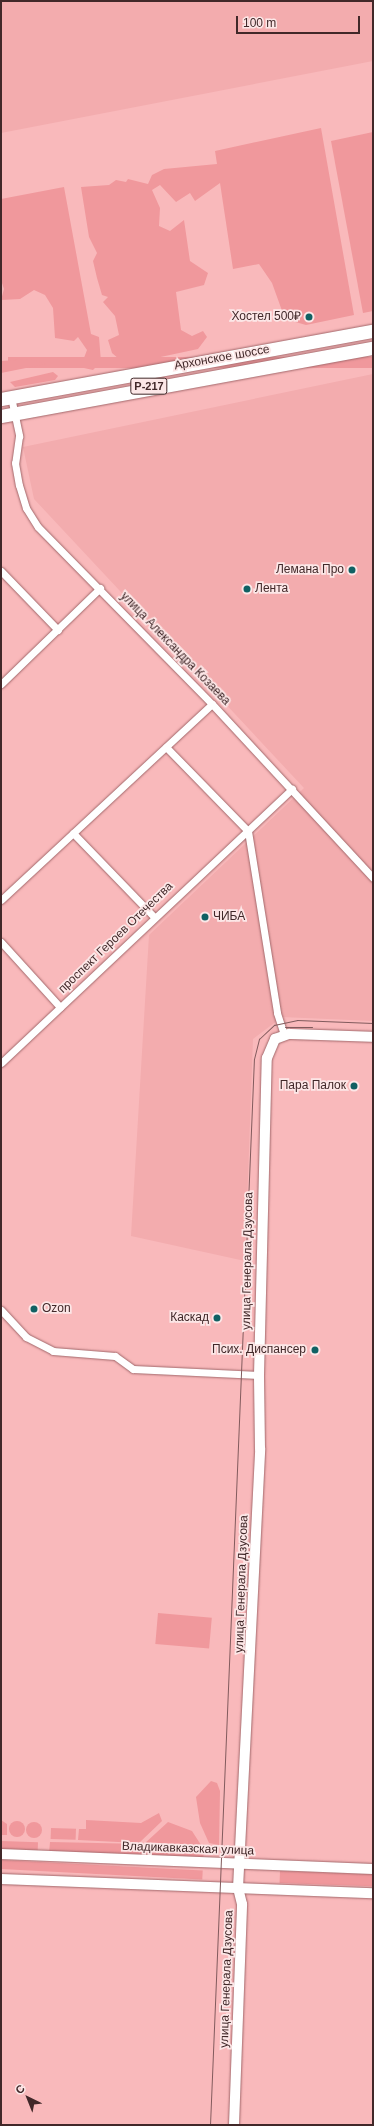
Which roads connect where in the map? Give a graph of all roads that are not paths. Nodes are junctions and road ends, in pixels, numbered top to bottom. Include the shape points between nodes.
1 (373, 332) edge
2 (373, 348) edge
3 (6, 398) edge
4 (7, 414) edge
5 (1, 571) edge
6 (100, 588) junction
7 (58, 630) junction
8 (1, 684) edge
9 (212, 704) junction
10 (166, 747) junction
11 (292, 789) junction
12 (248, 831) junction
13 (73, 833) junction
14 (373, 878) edge
15 (1, 900) edge
16 (154, 917) junction
17 (1, 942) edge
18 (60, 1007) junction
19 (284, 1035) junction
20 (373, 1037) edge
21 (1, 1063) edge
22 (1, 1310) edge
23 (259, 1375) junction
24 (1, 1854) edge
25 (239, 1864) junction
26 (373, 1869) edge
27 (1, 1879) edge
28 (238, 1888) junction
29 (373, 1893) edge
30 (234, 2125) edge

1 - 3 highway, Архонское шоссе / Р-217
2 - 4 highway, Архонское шоссе / Р-217
3 - 4 street, улица Александра Козаева
4 - 6 street, улица Александра Козаева via 19,436 15,463 26,508 38,527
5 - 7 street
6 - 7 street
6 - 9 street, улица Александра Козаева
7 - 8 street
9 - 10 street
9 - 11 street, улица Александра Козаева
10 - 12 street
10 - 13 street
11 - 12 street, проспект Героев Отечества
11 - 14 street, улица Александра Козаева
12 - 16 street, проспект Героев Отечества
12 - 19 street via 277,1013
13 - 15 street
13 - 16 street
16 - 18 street, проспект Героев Отечества
17 - 18 street
18 - 21 street, проспект Героев Отечества
19 - 20 street
19 - 23 street, улица Генерала Дзусова via 270,1044 267,1058
22 - 23 street via 26,1337 53,1351 115,1356 133,1369
23 - 25 street, улица Генерала Дзусова via 260,1449 251,1689
24 - 25 street, Владикавказская улица
25 - 26 street, Владикавказская улица
25 - 28 street, улица Генерала Дзусова
27 - 28 street
28 - 29 street
28 - 30 street, улица Генерала Дзусова via 242,1904

